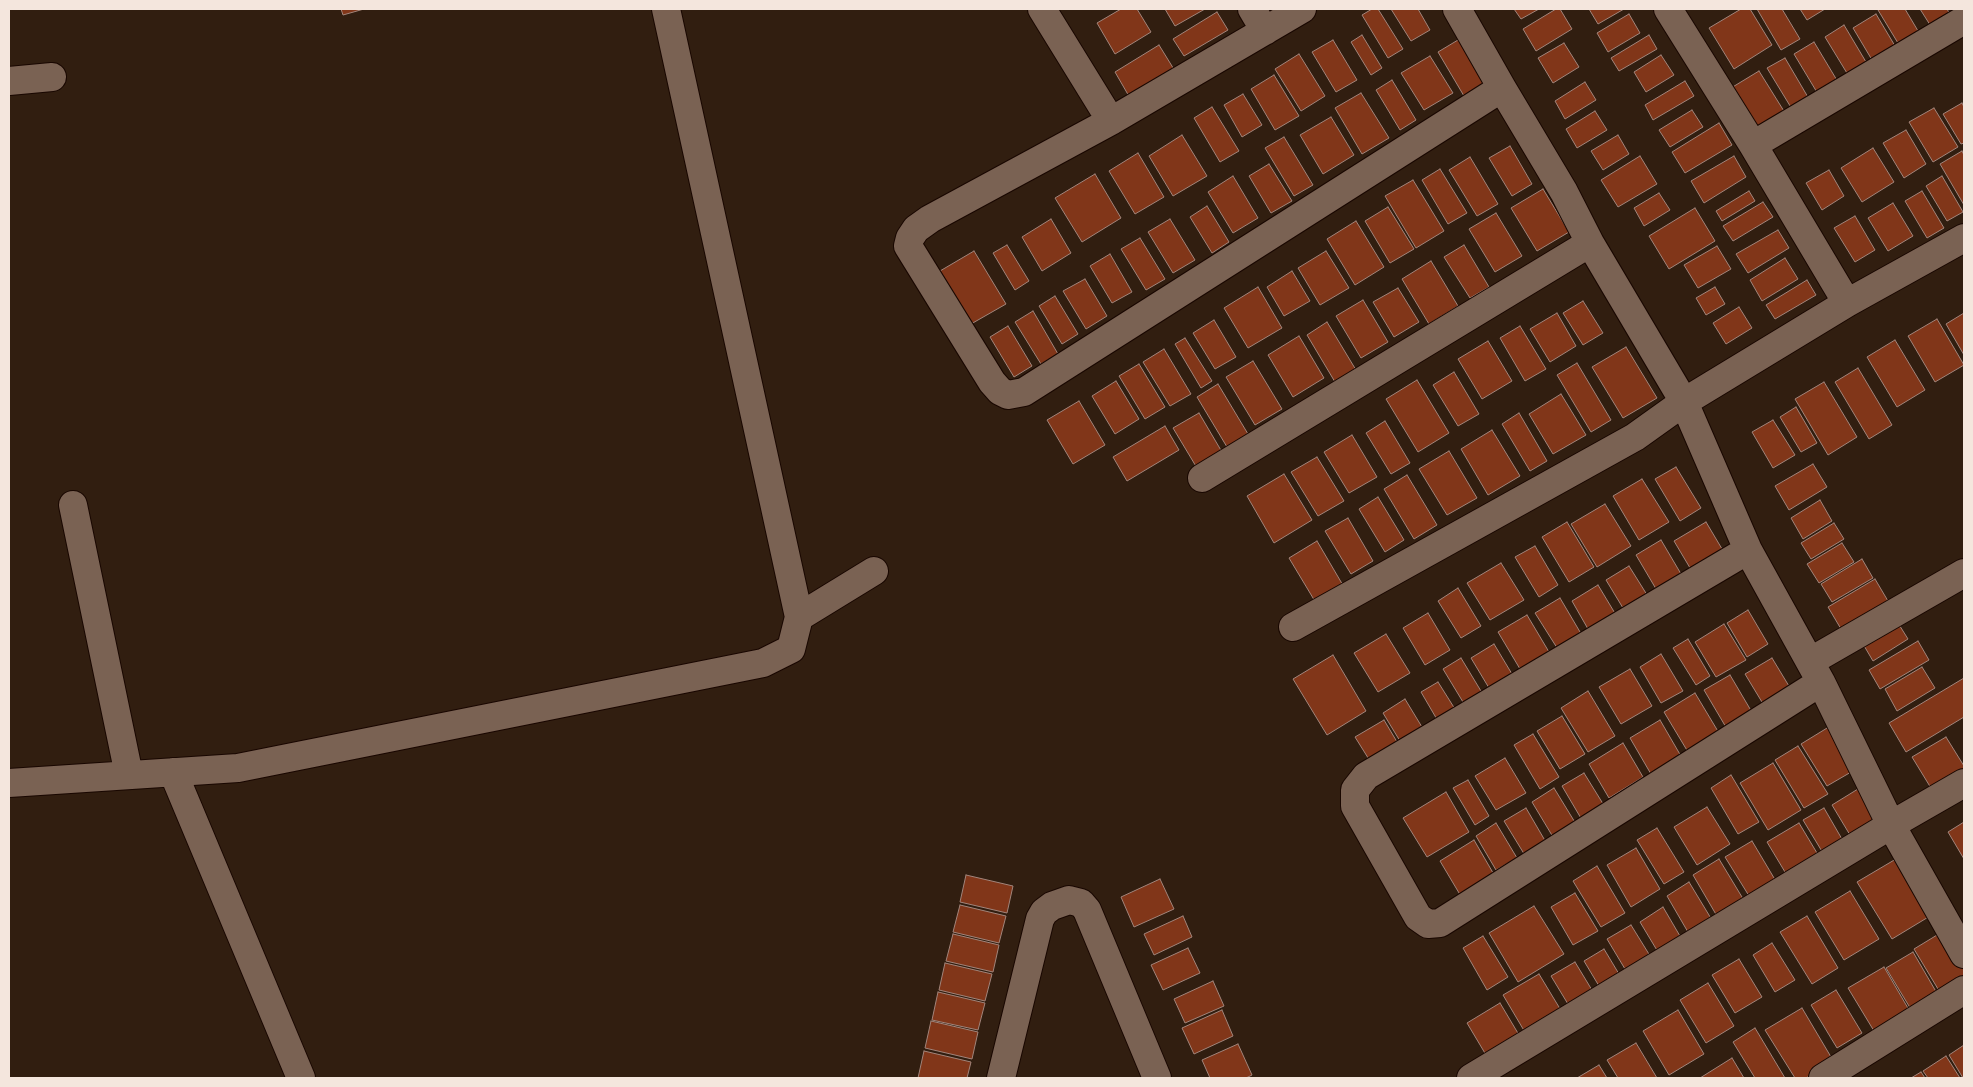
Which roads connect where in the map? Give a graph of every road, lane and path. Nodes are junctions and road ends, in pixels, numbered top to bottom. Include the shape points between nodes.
1 (666, 9) edge
2 (1042, 9) edge
3 (1302, 9) edge
4 (1457, 9) edge
5 (1668, 9) edge
6 (1259, 20) edge
7 (1964, 20) edge
8 (52, 77) dead end
9 (9, 81) edge
10 (1502, 88) junction
11 (1111, 121) junction
12 (1753, 145) junction
13 (1964, 238) edge
14 (1590, 243) junction
15 (1847, 303) junction
16 (1684, 402) junction
17 (1202, 478) dead end
18 (73, 505) dead end
19 (1748, 550) junction
20 (874, 571) dead end
21 (1964, 573) edge
22 (799, 617) junction
23 (1293, 627) dead end
24 (1816, 671) junction
25 (173, 772) junction
26 (129, 775) junction
27 (9, 783) edge
28 (1964, 783) edge
29 (1891, 825) junction
30 (1964, 954) edge
31 (1964, 990) edge
32 (302, 1078) edge
33 (1001, 1078) edge
34 (1157, 1078) edge
35 (1472, 1078) edge
36 (1823, 1078) edge

1 - 22 street
2 - 11 street
3 - 6 street
4 - 10 street
5 - 12 street
6 - 11 street
7 - 12 street
8 - 9 street
10 - 11 street via 1024,392 1008,395 992,382 913,255 908,246 910,238 930,219
10 - 14 street via 1564,192
12 - 15 street
13 - 15 street
14 - 16 street
14 - 17 street
15 - 16 street
16 - 19 street
16 - 23 street via 1635,437
18 - 26 street
19 - 24 street
19 - 24 street via 1366,776 1355,790 1355,806 1418,917 1428,924 1440,923
20 - 22 street
21 - 24 street
22 - 25 street via 791,650 763,663 238,768
24 - 29 street
25 - 26 street
25 - 32 street
26 - 27 street
28 - 29 street
29 - 30 street
29 - 35 street
31 - 36 street
33 - 34 street via 1040,920 1052,906 1069,900 1081,903 1087,910

